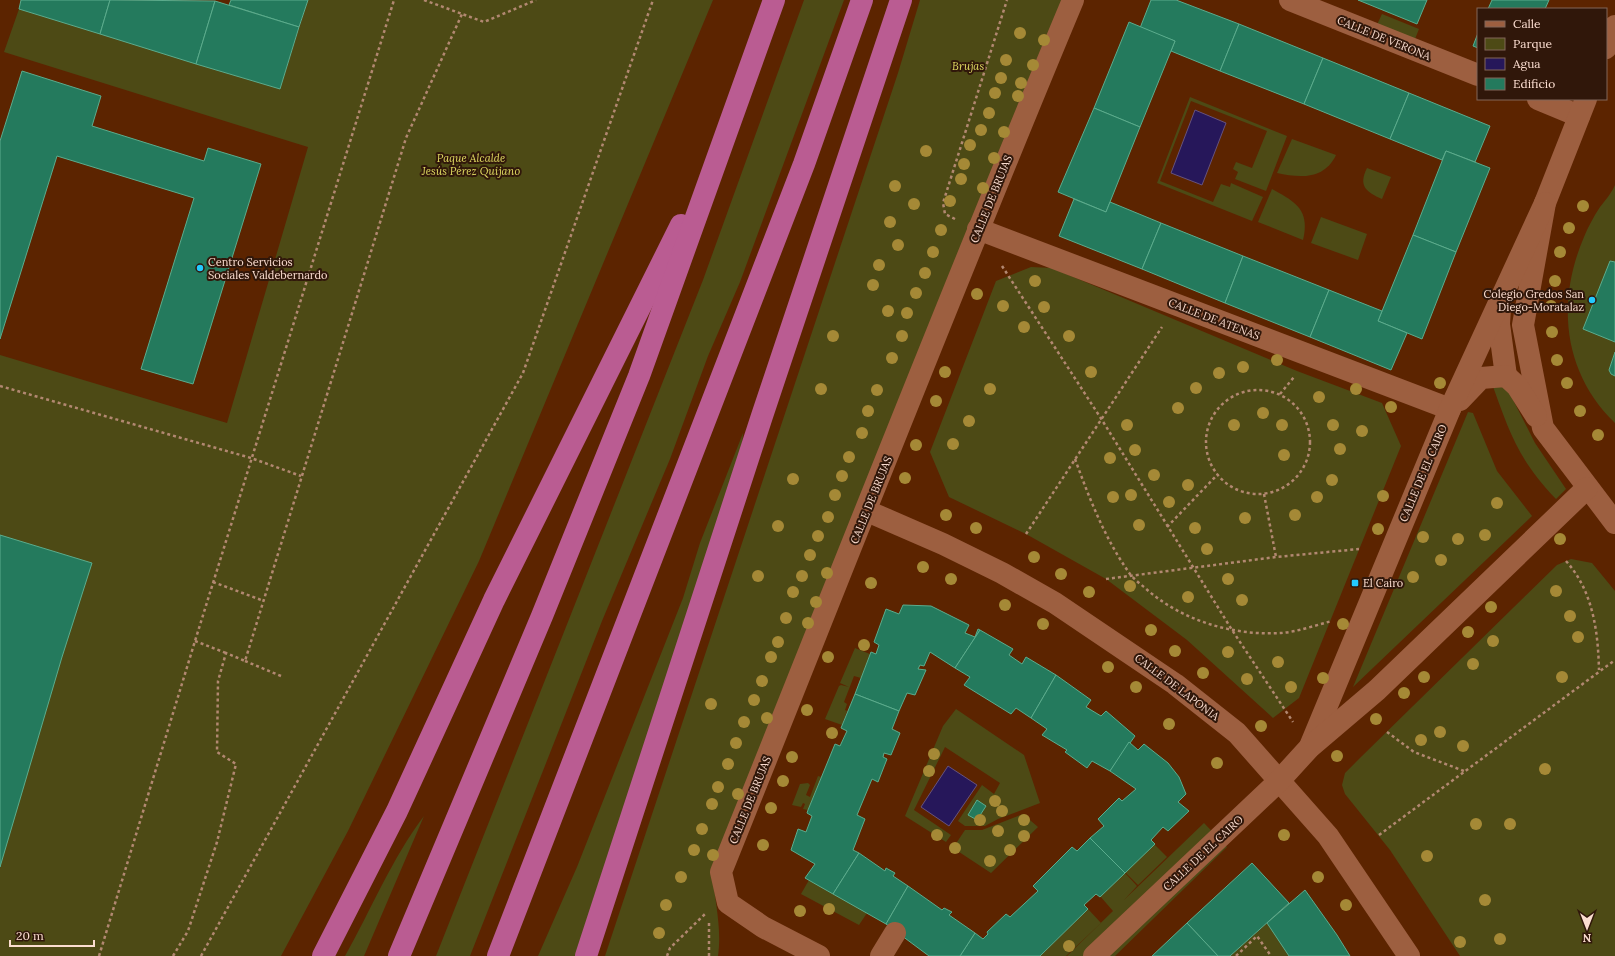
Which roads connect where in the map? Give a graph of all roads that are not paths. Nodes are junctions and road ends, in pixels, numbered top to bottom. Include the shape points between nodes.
1 (774, 0) edge
2 (862, 0) edge
3 (900, 0) edge
4 (1073, 0) edge
5 (1290, 0) edge
6 (1615, 26) edge
7 (1607, 46) edge
8 (1477, 75) edge
9 (1544, 100) edge
10 (1583, 107) edge
11 (726, 137) junction
12 (1545, 203) junction
13 (978, 228) junction
14 (1500, 300) junction
15 (1506, 376) junction
16 (1450, 409) junction
17 (1543, 428) junction
18 (1587, 488) junction
19 (1615, 499) edge
20 (867, 511) junction
21 (1615, 523) edge
22 (1310, 747) junction
23 (1278, 782) junction
24 (895, 933) dead end
25 (323, 956) edge
26 (399, 956) edge
27 (498, 956) edge
28 (586, 956) edge
29 (819, 956) edge
30 (881, 956) edge
31 (1094, 956) edge
32 (1409, 956) edge

1 - 11 highway
2 - 27 highway via 801,172
3 - 28 highway
4 - 13 street, CALLE DE BRUJAS
5 - 8 street, CALLE DE VERONA
6 - 7 street
9 - 10 street
10 - 12 street
11 - 25 highway via 494,600 397,811
11 - 26 highway via 640,376
12 - 14 street, CALLE DE EL CAIRO
12 - 17 street via 1523,325
13 - 16 street, CALLE DE ATENAS
13 - 20 street, CALLE DE BRUJAS
14 - 15 street via 1499,324
14 - 16 street, CALLE DE EL CAIRO
15 - 16 street via 1481,378
15 - 17 street via 1517,386
16 - 22 street, CALLE DE EL CAIRO
17 - 18 street
18 - 19 street
18 - 21 street
18 - 22 street, CALLE DE EL CAIRO via 1377,690
20 - 23 street, CALLE DE LAPONIA via 943,544 1055,603 1175,684 1237,733
20 - 29 street, CALLE DE BRUJAS via 721,872 728,903 763,927
22 - 23 street, CALLE DE EL CAIRO
23 - 31 street, CALLE DE EL CAIRO
23 - 32 street, CALLE DE LAPONIA via 1328,836
24 - 30 street

